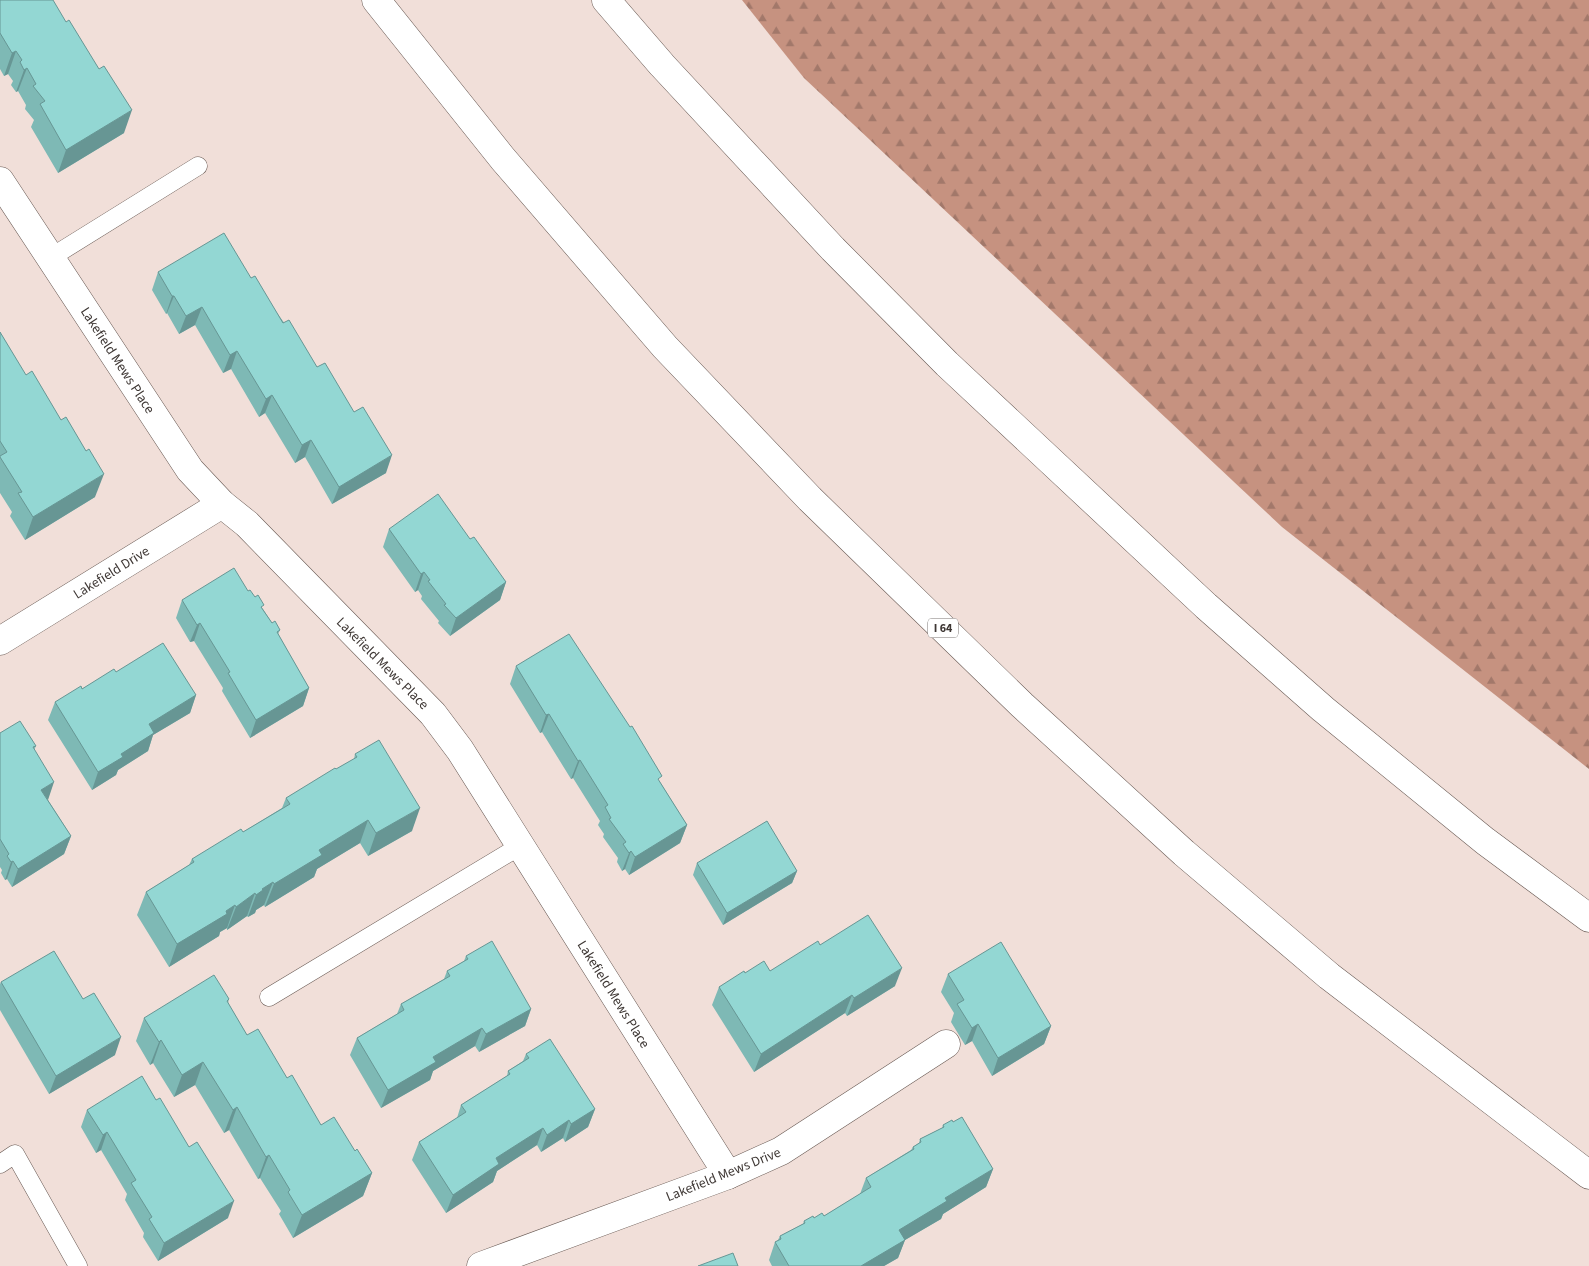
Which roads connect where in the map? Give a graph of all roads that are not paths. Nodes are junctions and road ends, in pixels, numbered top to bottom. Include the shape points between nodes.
1 (376, 0) edge
2 (606, 0) edge
3 (198, 166) dead end
4 (0, 181) edge
5 (50, 258) junction
6 (222, 504) junction
7 (0, 641) edge
8 (520, 846) junction
9 (1589, 918) edge
10 (269, 997) dead end
11 (946, 1044) dead end
12 (0, 1164) edge
13 (728, 1175) junction
14 (1589, 1175) edge
15 (78, 1266) edge
16 (481, 1266) edge

1 - 14 main road, I 64 via 503,159 666,347 810,499 1008,691 1184,852 1329,976
2 - 9 main road via 833,249 947,364 1199,600 1323,709 1485,841
3 - 5 lane
4 - 5 main road, Lakefield Mews Place
5 - 6 main road, Lakefield Mews Place via 190,470
6 - 7 main road, Lakefield Drive
6 - 8 main road, Lakefield Mews Place via 247,524 433,714 460,750
8 - 10 lane
8 - 13 main road, Lakefield Mews Place
11 - 13 main road, Lakefield Mews Drive via 781,1152
12 - 15 lane via 15,1154
13 - 16 main road, Lakefield Mews Drive

